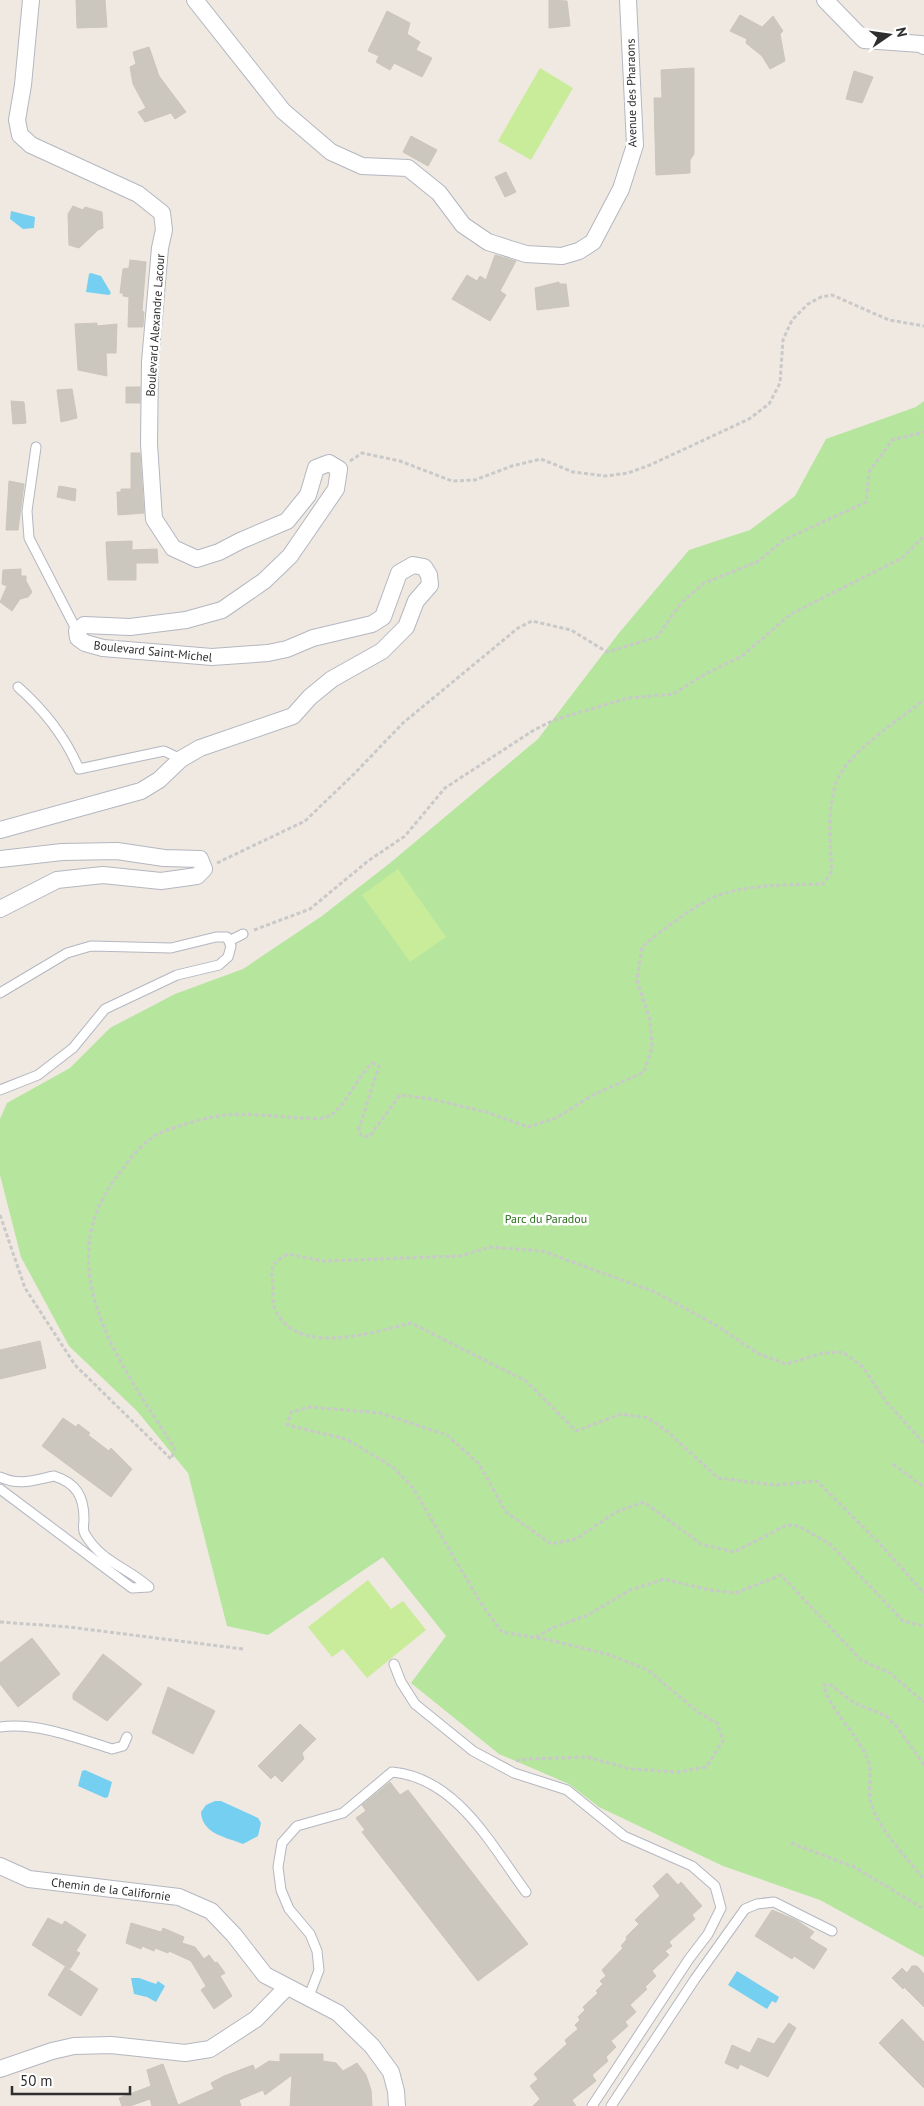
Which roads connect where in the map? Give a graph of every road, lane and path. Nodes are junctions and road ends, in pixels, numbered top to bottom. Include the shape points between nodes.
1 (31, 0) edge
2 (195, 0) edge
3 (628, 0) edge
4 (825, 0) edge
5 (924, 46) edge
6 (924, 326) edge
7 (924, 432) edge
8 (36, 447) dead end
9 (339, 469) junction
10 (924, 536) edge
11 (77, 631) junction
12 (18, 687) dead end
13 (924, 700) edge
14 (181, 759) junction
15 (0, 830) edge
16 (0, 860) edge
17 (204, 869) junction
18 (0, 908) edge
19 (244, 934) joint
20 (229, 941) junction
21 (0, 993) edge
22 (0, 1090) edge
23 (0, 1215) edge
24 (924, 1443) edge
25 (893, 1464) dead end
26 (0, 1478) edge
27 (924, 1487) edge
28 (0, 1489) edge
29 (924, 1594) edge
30 (0, 1622) edge
31 (924, 1626) edge
32 (536, 1638) junction
33 (243, 1649) dead end
34 (394, 1664) dead end
35 (924, 1702) edge
36 (0, 1727) edge
37 (127, 1737) dead end
38 (924, 1765) edge
39 (501, 1766) junction
40 (791, 1843) dead end
41 (0, 1866) edge
42 (924, 1879) edge
43 (526, 1892) dead end
44 (924, 1909) edge
45 (832, 1931) dead end
46 (287, 1987) junction
47 (309, 1996) junction
48 (0, 2069) edge
49 (397, 2106) edge
50 (592, 2106) edge
51 (611, 2106) edge

1 - 9 street, Boulevard Alexandre Lacour via 17,120 20,135 30,145 138,194 162,213 164,230 150,362 149,444 154,519 172,548 197,559 288,521 308,495 316,468 329,463
2 - 3 street, Avenue des Pharaons via 284,111 331,152 362,166 408,168 439,193 463,225 488,242 526,254 562,256 580,251 593,242 621,189 635,145
4 - 5 street via 864,40
6 - 9 path via 889,320 832,295 821,297 808,304 792,320 784,340 780,383 769,404 749,419 628,473 606,476 573,472 541,460 512,466 475,480 452,481 400,461 362,453
7 - 17 path via 892,440 869,472 866,502 784,540 757,562 704,583 681,603 657,637 607,652 571,630 532,622 518,628 403,723 305,821
8 - 11 lane via 27,510 29,538
9 - 11 street, Boulevard Saint-Michel via 336,489 290,556 264,581 222,610 186,620 130,627 84,624
10 - 19 path via 902,558 791,614 742,656 673,694 628,698 554,720 534,730 445,788 405,836 368,861 310,909
11 - 14 street, Boulevard Saint-Michel via 78,638 84,643 103,648 212,657 268,653 372,624 383,617 399,573 413,565 424,567 430,585 416,601 406,627 382,651 332,679 293,716 200,748
12 - 14 lane via 59,731 79,769 164,751
13 - 23 path via 860,749 836,782 829,822 832,871 823,884 773,885 719,896 665,928 642,947 637,981 650,1020 652,1048 644,1072 593,1095 556,1118 528,1126 486,1112 400,1095 369,1137 361,1136 359,1128 379,1066 373,1063 364,1070 343,1104 324,1118 226,1115 165,1130 141,1146 107,1190 91,1232 88,1269 95,1306 115,1354 175,1449 171,1459 75,1365 25,1288
14 - 15 street, Boulevard Saint-Michel via 159,780 141,791
16 - 17 street via 62,852 117,850 164,858 200,859
17 - 18 street via 197,876 161,881 103,875 58,880
19 - 20 lane
20 - 21 lane via 227,937 216,937 171,948 91,946 67,953
20 - 22 lane via 228,957 219,965 177,975 105,1009 72,1048 38,1075
24 - 29 path via 887,1403 863,1368 844,1352 823,1353 786,1364 759,1354 714,1324 655,1292 542,1251 490,1247 460,1256 323,1261 288,1254 271,1268 274,1307 288,1327 317,1338 350,1338 411,1323 526,1381 576,1431 621,1414 648,1418 718,1478 776,1485 817,1480
25 - 27 path
26 - 28 lane via 11,1483 25,1483 54,1476 77,1488 83,1503 83,1530 94,1548 149,1587 132,1588
30 - 33 path via 69,1627
31 - 32 path via 903,1621 830,1544 799,1526 787,1525 734,1552 701,1544 644,1502 616,1512 576,1539 551,1544 506,1512 479,1464 447,1435 380,1413 310,1407 291,1412 287,1425 346,1439 393,1467 412,1488 482,1605 502,1632
32 - 35 path via 552,1628 588,1615 630,1590 664,1579 736,1593 782,1575 861,1660 890,1673
32 - 39 path via 610,1655 648,1670 698,1712 717,1723 723,1741 706,1766 692,1770 631,1769 587,1757 526,1758
34 - 39 lane via 415,1704 473,1750
36 - 37 lane via 39,1728 112,1749 123,1746
38 - 42 path via 886,1716 854,1703 831,1685 824,1685 825,1694 849,1726 868,1761 871,1803 890,1838
39 - 50 lane via 567,1790 624,1836 692,1866 715,1886 721,1908 708,1934
40 - 44 path via 854,1867
41 - 46 street, Chemin de la Californie via 29,1879 180,1897 211,1911 265,1975
43 - 47 lane via 460,1804 446,1792 410,1774 392,1772 343,1813 297,1826 282,1843 278,1867 281,1890 289,1909 310,1934 317,1951 319,1970
45 - 51 lane via 774,1902 746,1909
46 - 47 street, Chemin de la Californie
46 - 48 street via 256,2019 210,2049 185,2053 111,2045 74,2046
47 - 49 street, Chemin de la Californie via 338,2013 372,2046 390,2072

